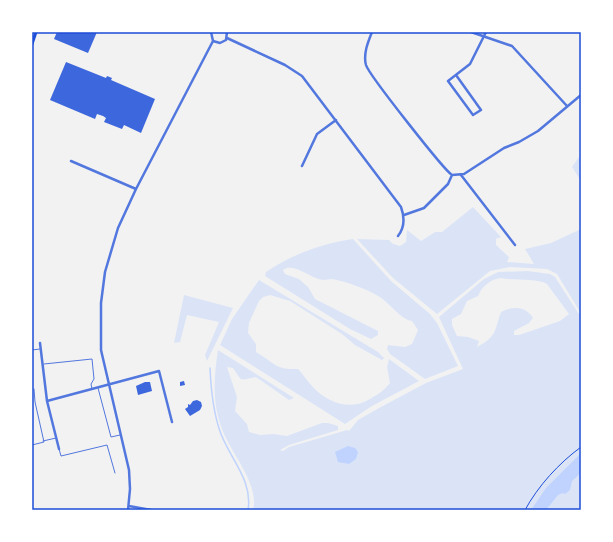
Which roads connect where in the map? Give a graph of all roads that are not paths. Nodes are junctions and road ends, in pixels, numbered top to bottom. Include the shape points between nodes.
1 (36, 32) edge
2 (211, 32) edge
3 (227, 32) edge
4 (372, 32) edge
5 (471, 32) edge
6 (486, 32) edge
7 (484, 37) junction
8 (227, 38) junction
9 (213, 41) junction
10 (32, 44) edge
11 (456, 75) junction
12 (581, 95) edge
13 (567, 106) junction
14 (336, 120) junction
15 (71, 162) dead end
16 (302, 166) dead end
17 (452, 175) junction
18 (461, 175) junction
19 (136, 189) junction
20 (404, 215) junction
21 (398, 236) dead end
22 (514, 245) dead end
23 (40, 343) dead end
24 (41, 349) junction
25 (32, 350) edge
26 (42, 364) junction
27 (108, 385) junction
28 (98, 388) junction
29 (34, 389) dead end
30 (92, 389) junction
31 (47, 401) junction
32 (35, 402) junction
33 (32, 403) edge
34 (172, 422) dead end
35 (120, 435) junction
36 (56, 437) junction
37 (43, 441) junction
38 (32, 445) edge
39 (59, 449) joint
40 (115, 473) dead end
41 (129, 506) junction
42 (128, 510) edge
43 (151, 510) edge

1 - 10 main road
2 - 9 street
3 - 8 street
4 - 17 street via 366,52 367,67
5 - 7 street
6 - 7 street
7 - 11 street via 470,64
7 - 13 street via 512,46
8 - 9 street via 220,44
8 - 14 street via 285,65 302,76
9 - 19 street
11 - 11 street via 448,80 473,115 481,110
12 - 13 street
13 - 18 street via 538,132 504,148
14 - 16 street via 317,134
14 - 20 street via 401,207
15 - 19 street
17 - 18 street
17 - 20 street via 448,184 424,208
18 - 22 street
19 - 27 street via 118,228 102,292 101,350
20 - 21 street via 404,223
23 - 24 street
24 - 25 lane
24 - 26 street
26 - 30 lane via 92,359
26 - 31 street
27 - 28 street
27 - 34 street via 159,371
27 - 35 street
28 - 30 street
28 - 35 lane via 112,437
29 - 32 lane
30 - 31 street
31 - 36 street
32 - 33 lane
32 - 37 lane
35 - 41 street via 129,470
36 - 37 lane
36 - 39 street
37 - 38 lane
39 - 40 lane via 61,456 107,445
41 - 42 street
41 - 43 street

